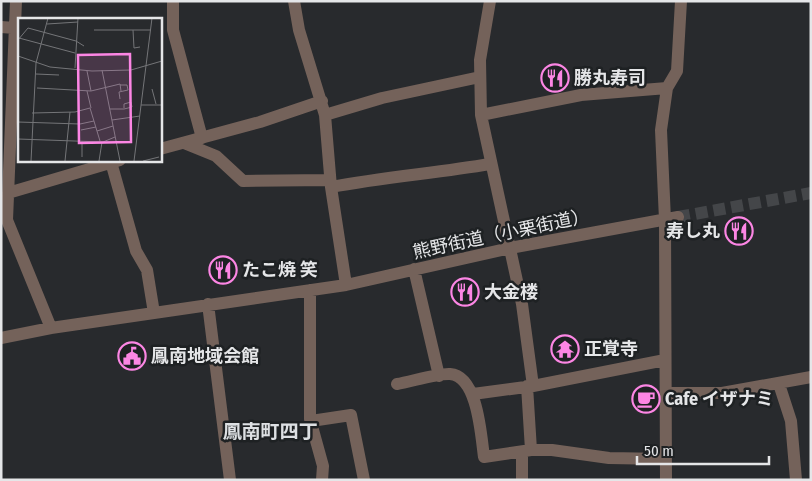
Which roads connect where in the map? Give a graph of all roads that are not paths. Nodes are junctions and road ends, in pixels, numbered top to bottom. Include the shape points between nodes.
1 (16, 1) edge
2 (173, 1) edge
3 (294, 1) edge
4 (490, 1) edge
5 (681, 1) edge
6 (1, 27) edge
7 (14, 28) junction
8 (16, 68) edge
9 (480, 77) junction
10 (667, 88) junction
11 (322, 101) junction
12 (325, 115) junction
13 (481, 116) junction
14 (202, 138) junction
15 (184, 143) junction
16 (161, 149) edge
17 (115, 161) edge
18 (490, 164) junction
19 (331, 184) junction
20 (6, 202) edge
21 (678, 217) tunnel mouth
22 (665, 220) junction
23 (510, 248) junction
24 (414, 270) junction
25 (346, 285) junction
26 (310, 290) junction
27 (208, 304) junction
28 (154, 313) junction
29 (51, 328) junction
30 (1, 338) edge
31 (665, 360) junction
32 (439, 376) junction
33 (811, 377) edge
34 (397, 384) dead end
35 (780, 384) junction
36 (530, 386) junction
37 (667, 393) junction
38 (474, 394) junction
39 (310, 421) junction
40 (526, 451) junction
41 (666, 458) junction
42 (230, 480) edge
43 (322, 480) edge
44 (364, 480) edge
45 (522, 480) edge
46 (666, 480) edge
47 (796, 480) edge

1 - 7 street
2 - 14 street via 173,30
3 - 11 street via 298,30
4 - 9 street
5 - 10 street via 677,71
6 - 7 street
7 - 8 street
8 - 20 street
9 - 12 street via 382,98
9 - 13 street
10 - 13 street via 581,95
10 - 22 street via 661,130
11 - 12 street
11 - 14 street
12 - 19 street
13 - 18 street
14 - 15 street
15 - 16 street
15 - 19 street via 216,156 244,181
17 - 20 street
17 - 28 street via 136,251 147,270
18 - 19 street
18 - 23 street
19 - 25 street
20 - 29 street via 7,220
21 - 22 street, 熊野街道（小栗街道）
22 - 23 street, 熊野街道（小栗街道）
22 - 31 street
23 - 24 street, 熊野街道（小栗街道）
23 - 36 street via 522,304
24 - 25 street, 熊野街道（小栗街道）
24 - 32 street
25 - 26 street, 熊野街道（小栗街道）
26 - 27 street, 熊野街道（小栗街道）
26 - 39 street
27 - 28 street, 熊野街道（小栗街道）
27 - 42 street
28 - 29 street, 熊野街道（小栗街道）
29 - 30 street, 熊野街道（小栗街道）
31 - 36 street
31 - 37 street
32 - 34 street
32 - 38 street via 450,374 460,378
33 - 35 street
35 - 37 street via 722,393
35 - 47 street via 791,421
36 - 38 street
36 - 40 street
37 - 41 street
38 - 40 street via 484,457
39 - 43 street via 323,466
39 - 44 street via 351,415
40 - 41 street via 552,450 609,458
40 - 45 street
41 - 46 street

